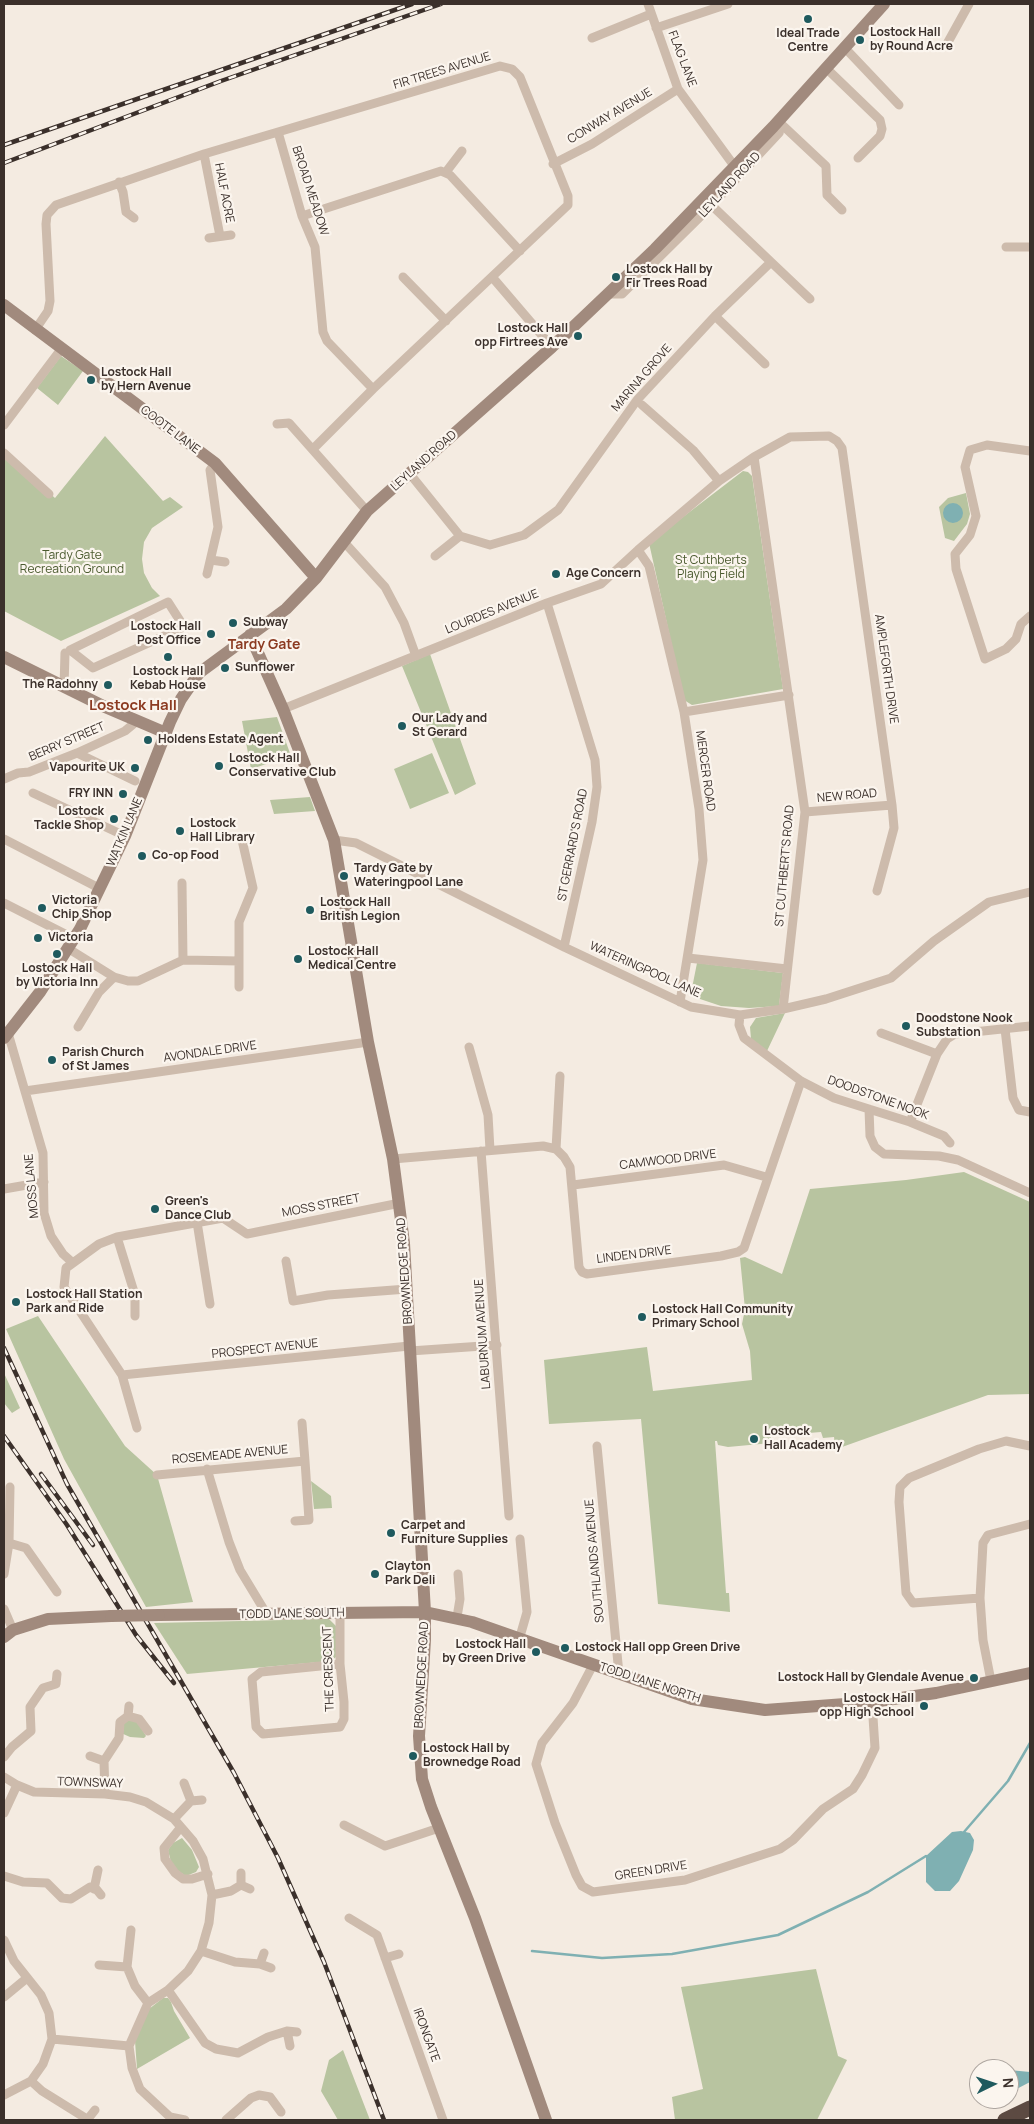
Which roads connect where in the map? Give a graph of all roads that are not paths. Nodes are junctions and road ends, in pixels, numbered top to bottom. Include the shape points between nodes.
1 (648, 4) edge
2 (728, 4) edge
3 (884, 4) edge
4 (969, 4) edge
5 (651, 14) junction
6 (656, 28) junction
7 (592, 38) dead end
8 (948, 42) dead end
9 (844, 47) junction
10 (826, 68) junction
11 (678, 89) junction
12 (899, 105) dead end
13 (776, 124) junction
14 (278, 132) junction
15 (462, 151) dead end
16 (204, 154) junction
17 (858, 158) dead end
18 (553, 164) junction
19 (735, 167) junction
20 (446, 172) junction
21 (119, 182) junction
22 (708, 202) junction
23 (842, 210) dead end
24 (302, 216) junction
25 (134, 218) dead end
26 (231, 234) dead end
27 (220, 236) junction
28 (209, 238) dead end
29 (1030, 247) edge
30 (1006, 248) dead end
31 (520, 251) junction
32 (771, 262) junction
33 (403, 277) dead end
34 (493, 278) junction
35 (810, 299) dead end
36 (4, 305) edge
37 (715, 316) junction
38 (446, 321) junction
39 (36, 330) junction
40 (552, 347) junction
41 (62, 348) junction
42 (765, 364) dead end
43 (373, 389) junction
44 (642, 405) dead end
45 (277, 424) dead end
46 (4, 425) edge
47 (842, 448) joint
48 (313, 449) junction
49 (1030, 451) edge
50 (4, 453) edge
51 (754, 457) junction
52 (215, 463) junction
53 (410, 474) junction
54 (719, 481) junction
55 (49, 494) dead end
56 (367, 512) junction
57 (460, 536) junction
58 (344, 542) junction
59 (638, 550) junction
60 (435, 556) dead end
61 (211, 560) junction
62 (226, 562) dead end
63 (207, 574) dead end
64 (316, 578) junction
65 (168, 602) joint
66 (547, 603) junction
67 (1030, 616) edge
68 (250, 635) junction
69 (65, 653) dead end
70 (416, 656) junction
71 (4, 657) edge
72 (64, 687) junction
73 (789, 695) junction
74 (283, 708) junction
75 (684, 712) junction
76 (137, 721) junction
77 (166, 733) junction
78 (77, 753) junction
79 (4, 778) edge
80 (135, 781) dead end
81 (33, 793) dead end
82 (892, 805) junction
83 (805, 812) junction
84 (125, 836) junction
85 (4, 839) edge
86 (242, 840) dead end
87 (334, 840) junction
88 (182, 883) dead end
89 (95, 886) dead end
90 (877, 891) dead end
91 (1030, 892) edge
92 (4, 903) edge
93 (72, 944) junction
94 (564, 947) junction
95 (688, 958) junction
96 (182, 960) junction
97 (239, 961) junction
98 (787, 969) junction
99 (114, 977) junction
100 (239, 988) dead end
101 (680, 1002) junction
102 (783, 1009) junction
103 (740, 1015) junction
104 (1030, 1026) edge
105 (78, 1027) dead end
106 (1005, 1029) junction
107 (881, 1033) dead end
108 (6, 1035) edge
109 (368, 1042) junction
110 (469, 1047) dead end
111 (937, 1054) junction
112 (560, 1076) dead end
113 (801, 1081) junction
114 (25, 1091) junction
115 (869, 1109) junction
116 (1030, 1112) edge
117 (910, 1122) junction
118 (950, 1143) dead end
119 (486, 1150) junction
120 (556, 1150) junction
121 (393, 1159) junction
122 (766, 1177) junction
123 (44, 1182) junction
124 (573, 1185) junction
125 (4, 1189) edge
126 (1030, 1193) edge
127 (400, 1203) junction
128 (197, 1222) junction
129 (117, 1237) junction
130 (286, 1261) dead end
131 (74, 1263) junction
132 (407, 1290) junction
133 (210, 1304) dead end
134 (135, 1316) dead end
135 (497, 1345) junction
136 (410, 1348) junction
137 (122, 1375) junction
138 (302, 1423) dead end
139 (137, 1428) dead end
140 (597, 1446) dead end
141 (1030, 1446) edge
142 (305, 1461) junction
143 (207, 1470) junction
144 (156, 1475) dead end
145 (10, 1487) dead end
146 (509, 1516) dead end
147 (295, 1521) dead end
148 (1030, 1524) edge
149 (520, 1539) dead end
150 (8, 1543) junction
151 (4, 1574) edge
152 (458, 1574) dead end
153 (57, 1592) dead end
154 (980, 1598) junction
155 (4, 1609) edge
156 (425, 1612) junction
157 (266, 1613) junction
158 (340, 1613) junction
159 (457, 1617) junction
160 (8, 1633) edge
161 (519, 1640) junction
162 (340, 1664) junction
163 (592, 1665) junction
164 (1030, 1673) edge
165 (56, 1674) dead end
166 (618, 1674) junction
167 (991, 1681) junction
168 (872, 1702) junction
169 (129, 1706) dead end
170 (128, 1716) junction
171 (148, 1731) dead end
172 (90, 1756) dead end
173 (4, 1757) edge
174 (104, 1761) junction
175 (4, 1777) edge
176 (184, 1783) dead end
177 (17, 1785) junction
178 (105, 1794) junction
179 (202, 1800) dead end
180 (191, 1801) junction
181 (4, 1813) edge
182 (174, 1818) junction
183 (344, 1825) dead end
184 (182, 1828) junction
185 (439, 1828) junction
186 (98, 1870) dead end
187 (241, 1873) dead end
188 (208, 1874) junction
189 (4, 1876) edge
190 (241, 1885) junction
191 (250, 1889) dead end
192 (212, 1895) junction
193 (348, 1918) dead end
194 (131, 1930) dead end
195 (4, 1940) edge
196 (201, 1951) junction
197 (264, 1953) dead end
198 (400, 1954) dead end
199 (385, 1958) junction
200 (260, 1964) junction
201 (99, 1965) dead end
202 (127, 1967) junction
203 (271, 1968) dead end
204 (27, 1978) junction
205 (168, 1990) junction
206 (4, 1997) edge
207 (148, 2003) junction
208 (287, 2031) junction
209 (297, 2032) dead end
210 (52, 2039) junction
211 (129, 2046) junction
212 (290, 2046) dead end
213 (31, 2081) junction
214 (4, 2095) edge
215 (1030, 2108) edge
216 (95, 2110) dead end
217 (281, 2112) dead end
218 (169, 2119) edge
219 (87, 2120) edge
220 (185, 2120) edge
221 (226, 2120) edge
222 (443, 2120) edge
223 (546, 2120) edge
224 (1005, 2120) edge

1 - 5 street, FLAG LANE
2 - 6 street
3 - 9 main road, LEYLAND ROAD
4 - 8 street
5 - 6 street, FLAG LANE
5 - 7 street
6 - 11 street, FLAG LANE
9 - 10 main road, LEYLAND ROAD
9 - 12 street
10 - 13 main road, LEYLAND ROAD
10 - 17 street via 880,120 880,136
11 - 18 street, CONWAY AVENUE via 592,144
11 - 19 street, FLAG LANE
13 - 19 main road, LEYLAND ROAD
13 - 22 street, LEYLAND ROAD via 779,133
13 - 23 street via 826,166 827,195
14 - 16 street, FIR TREES AVENUE
14 - 18 street, FIR TREES AVENUE via 500,66 512,69 520,77
14 - 24 street, BROAD MEADOW
15 - 20 street
16 - 21 street, FIR TREES AVENUE
16 - 27 street, HALF ACRE
18 - 31 street, FIR TREES AVENUE via 568,196 568,205
19 - 22 main road, LEYLAND ROAD
20 - 24 street
20 - 31 street
21 - 25 street via 126,212
21 - 39 street, FIR TREES AVENUE via 56,205 47,215 51,294 48,311
22 - 32 street
22 - 40 main road, LEYLAND ROAD
24 - 43 street, BROAD MEADOW via 315,247 323,332 327,341
26 - 27 street, HALF ACRE
27 - 28 street, HALF ACRE
29 - 30 street
31 - 34 street, FIR TREES AVENUE
32 - 35 street
32 - 37 street, MARINA GROVE
33 - 38 street
34 - 38 street, FIR TREES AVENUE
34 - 40 street
36 - 39 main road, COOTE LANE
37 - 42 street
37 - 57 street, MARINA GROVE via 637,400 558,510 524,535 490,544
38 - 43 street, FIR TREES AVENUE
39 - 41 main road, COOTE LANE
40 - 53 main road, LEYLAND ROAD
41 - 46 street
41 - 52 main road, COOTE LANE
43 - 48 street, FIR TREES AVENUE
44 - 54 street via 693,450
45 - 48 street via 289,423
47 - 51 street, LOURDES AVENUE via 829,436 799,435 790,436
47 - 82 street, AMPLEFORTH DRIVE
48 - 56 street
49 - 67 street via 987,445 970,450 965,466 976,516 970,535 955,554 956,569 985,659 1006,649 1016,639 1021,624
50 - 55 street
51 - 54 street, LOURDES AVENUE
51 - 73 street, ST CUTHBERT'S ROAD
52 - 61 street via 210,470 210,478 218,527
52 - 64 main road, COOTE LANE
53 - 56 main road, LEYLAND ROAD
53 - 57 street
54 - 59 street, LOURDES AVENUE
56 - 58 main road, LEYLAND ROAD
57 - 60 street
58 - 64 main road, LEYLAND ROAD
58 - 70 street via 385,587 404,623
59 - 66 street, LOURDES AVENUE via 601,584
59 - 75 street, MERCER ROAD via 649,566
61 - 62 street
61 - 63 street
64 - 68 main road, LEYLAND ROAD via 286,609
65 - 65 street via 70,650 93,668 184,627
66 - 70 street, LOURDES AVENUE
66 - 94 street, ST GERRARD'S ROAD via 595,760 597,787
68 - 74 main road, BROWNEDGE ROAD
68 - 77 main road, WATKIN LANE via 199,673 181,699
69 - 72 street
70 - 74 street, LOURDES AVENUE
71 - 72 main road
72 - 76 main road
73 - 75 street
73 - 83 street, ST CUTHBERT'S ROAD
74 - 87 main road, BROWNEDGE ROAD
75 - 95 street, MERCER ROAD via 703,860
76 - 77 main road
76 - 78 street, BERRY STREET via 125,731
77 - 84 main road, WATKIN LANE
78 - 79 street, BERRY STREET
78 - 80 street
81 - 84 street
82 - 83 street, NEW ROAD
82 - 90 street, AMPLEFORTH DRIVE via 894,828
83 - 98 street, ST CUTHBERT'S ROAD
84 - 93 main road, WATKIN LANE
85 - 89 street
86 - 97 street via 253,888 239,922
87 - 94 street, WATERINGPOOL LANE via 356,843
87 - 109 main road, BROWNEDGE ROAD
88 - 96 street
91 - 102 street, WATERINGPOOL LANE via 989,902 934,941 891,978
92 - 93 street
93 - 99 street
93 - 108 main road, WATKIN LANE
94 - 101 street, WATERINGPOOL LANE
95 - 98 street
95 - 101 street, MERCER ROAD
96 - 97 street
96 - 99 street via 138,980
97 - 100 street
98 - 102 street, ST CUTHBERT'S ROAD
99 - 105 street via 99,992
101 - 103 street, WATERINGPOOL LANE via 691,1007
102 - 103 street, WATERINGPOOL LANE
103 - 113 street, DOODSTONE NOOK via 744,1038
104 - 106 street
106 - 111 street via 955,1034 947,1039
106 - 116 street via 1013,1098 1019,1110
107 - 111 street
108 - 114 street, MOSS LANE
109 - 114 street, AVONDALE DRIVE
109 - 121 main road, BROWNEDGE ROAD
110 - 119 street, LABURNUM AVENUE via 488,1115
111 - 117 street
112 - 120 street
113 - 115 street, DOODSTONE NOOK via 834,1098
113 - 122 street, LINDEN DRIVE
114 - 123 street, MOSS LANE via 43,1152
115 - 117 street, DOODSTONE NOOK
115 - 126 street via 870,1136 875,1147 884,1154 958,1160
117 - 118 street, DOODSTONE NOOK via 944,1136
119 - 120 street via 543,1146
119 - 121 street
119 - 135 street, LABURNUM AVENUE
120 - 124 street, LINDEN DRIVE via 570,1167
121 - 127 main road, BROWNEDGE ROAD
122 - 124 street, CAMWOOD DRIVE via 724,1165
122 - 124 street, LINDEN DRIVE via 744,1248 738,1252 587,1274 579,1267
123 - 125 street
123 - 131 street, MOSS LANE via 44,1213 52,1236 63,1254
127 - 128 street, MOSS STREET via 247,1234 223,1218
127 - 132 main road, BROWNEDGE ROAD
128 - 129 street
128 - 133 street
129 - 131 street via 99,1244
129 - 134 street via 135,1295
130 - 132 street via 293,1301 328,1295
131 - 137 street via 66,1268 64,1287
132 - 136 main road, BROWNEDGE ROAD
135 - 136 street, PROSPECT AVENUE
135 - 146 street, LABURNUM AVENUE
136 - 137 street, PROSPECT AVENUE
136 - 156 main road, BROWNEDGE ROAD
137 - 139 street
138 - 142 street, ROSEMEADE AVENUE
140 - 166 street, SOUTHLANDS AVENUE
141 - 154 street via 1006,1441 979,1449 909,1478 900,1487 906,1593 913,1603
142 - 143 street, ROSEMEADE AVENUE
142 - 147 street, ROSEMEADE AVENUE via 309,1520
143 - 144 street, ROSEMEADE AVENUE
143 - 157 street via 236,1560
145 - 150 street
148 - 154 street via 988,1535 983,1543
149 - 161 street via 527,1612
150 - 151 street
150 - 153 street via 26,1548
152 - 159 street via 460,1599
154 - 167 street via 983,1640
155 - 160 street
156 - 158 main road, TODD LANE SOUTH
156 - 159 main road, TODD LANE NORTH
156 - 185 main road, BROWNEDGE ROAD via 420,1761 426,1794
157 - 158 main road, TODD LANE SOUTH
157 - 160 main road, TODD LANE SOUTH, bridge via 48,1619
158 - 162 street, THE CRESCENT
159 - 161 main road, TODD LANE NORTH
161 - 163 main road, TODD LANE NORTH
162 - 162 street, THE CRESCENT via 344,1702 344,1719 340,1727 263,1734 256,1727 252,1679 261,1672
163 - 166 main road, TODD LANE NORTH
163 - 168 street, GREEN DRIVE via 572,1703 542,1743 536,1764 576,1875 582,1886 593,1892 685,1880 780,1850 823,1809 852,1789 862,1775 875,1748
164 - 167 main road, TODD LANE NORTH
165 - 173 street via 56,1684 43,1688 30,1707 31,1731
166 - 168 main road, TODD LANE NORTH via 692,1699 765,1710
167 - 168 main road, TODD LANE NORTH
169 - 170 street
170 - 171 street via 139,1719
170 - 174 street via 120,1722 119,1738
172 - 174 street
174 - 178 street
175 - 177 street, TOWNSWAY
176 - 180 street
177 - 178 street, TOWNSWAY via 34,1792 52,1794
177 - 181 street
178 - 182 street, TOWNSWAY via 146,1802
179 - 180 street
180 - 182 street
182 - 184 street, TOWNSWAY
183 - 185 street via 385,1846
184 - 188 street, TOWNSWAY via 193,1841
184 - 188 street via 164,1848 165,1859 183,1879
185 - 223 main road, BROWNEDGE ROAD via 475,1918
186 - 189 street via 97,1892 90,1887 71,1899 62,1898 47,1883 23,1882
187 - 190 street
188 - 192 street, TOWNSWAY
190 - 191 street
190 - 192 street
192 - 196 street, TOWNSWAY
193 - 199 street, IRONGATE via 377,1935
194 - 202 street
195 - 204 street
196 - 200 street via 235,1962
196 - 205 street, TOWNSWAY
197 - 200 street
198 - 199 street
199 - 222 street, IRONGATE
200 - 203 street
201 - 202 street
202 - 207 street via 135,1986
204 - 206 street
204 - 210 street via 41,1995 49,2013
205 - 207 street, TOWNSWAY
205 - 208 street via 206,2043 216,2049 238,2053
207 - 211 street
208 - 209 street
208 - 212 street
210 - 211 street
210 - 213 street via 43,2064
211 - 218 street via 132,2068 140,2089
213 - 214 street
213 - 219 street
215 - 224 highway
216 - 219 street
217 - 221 street via 270,2097 259,2095
218 - 220 street

